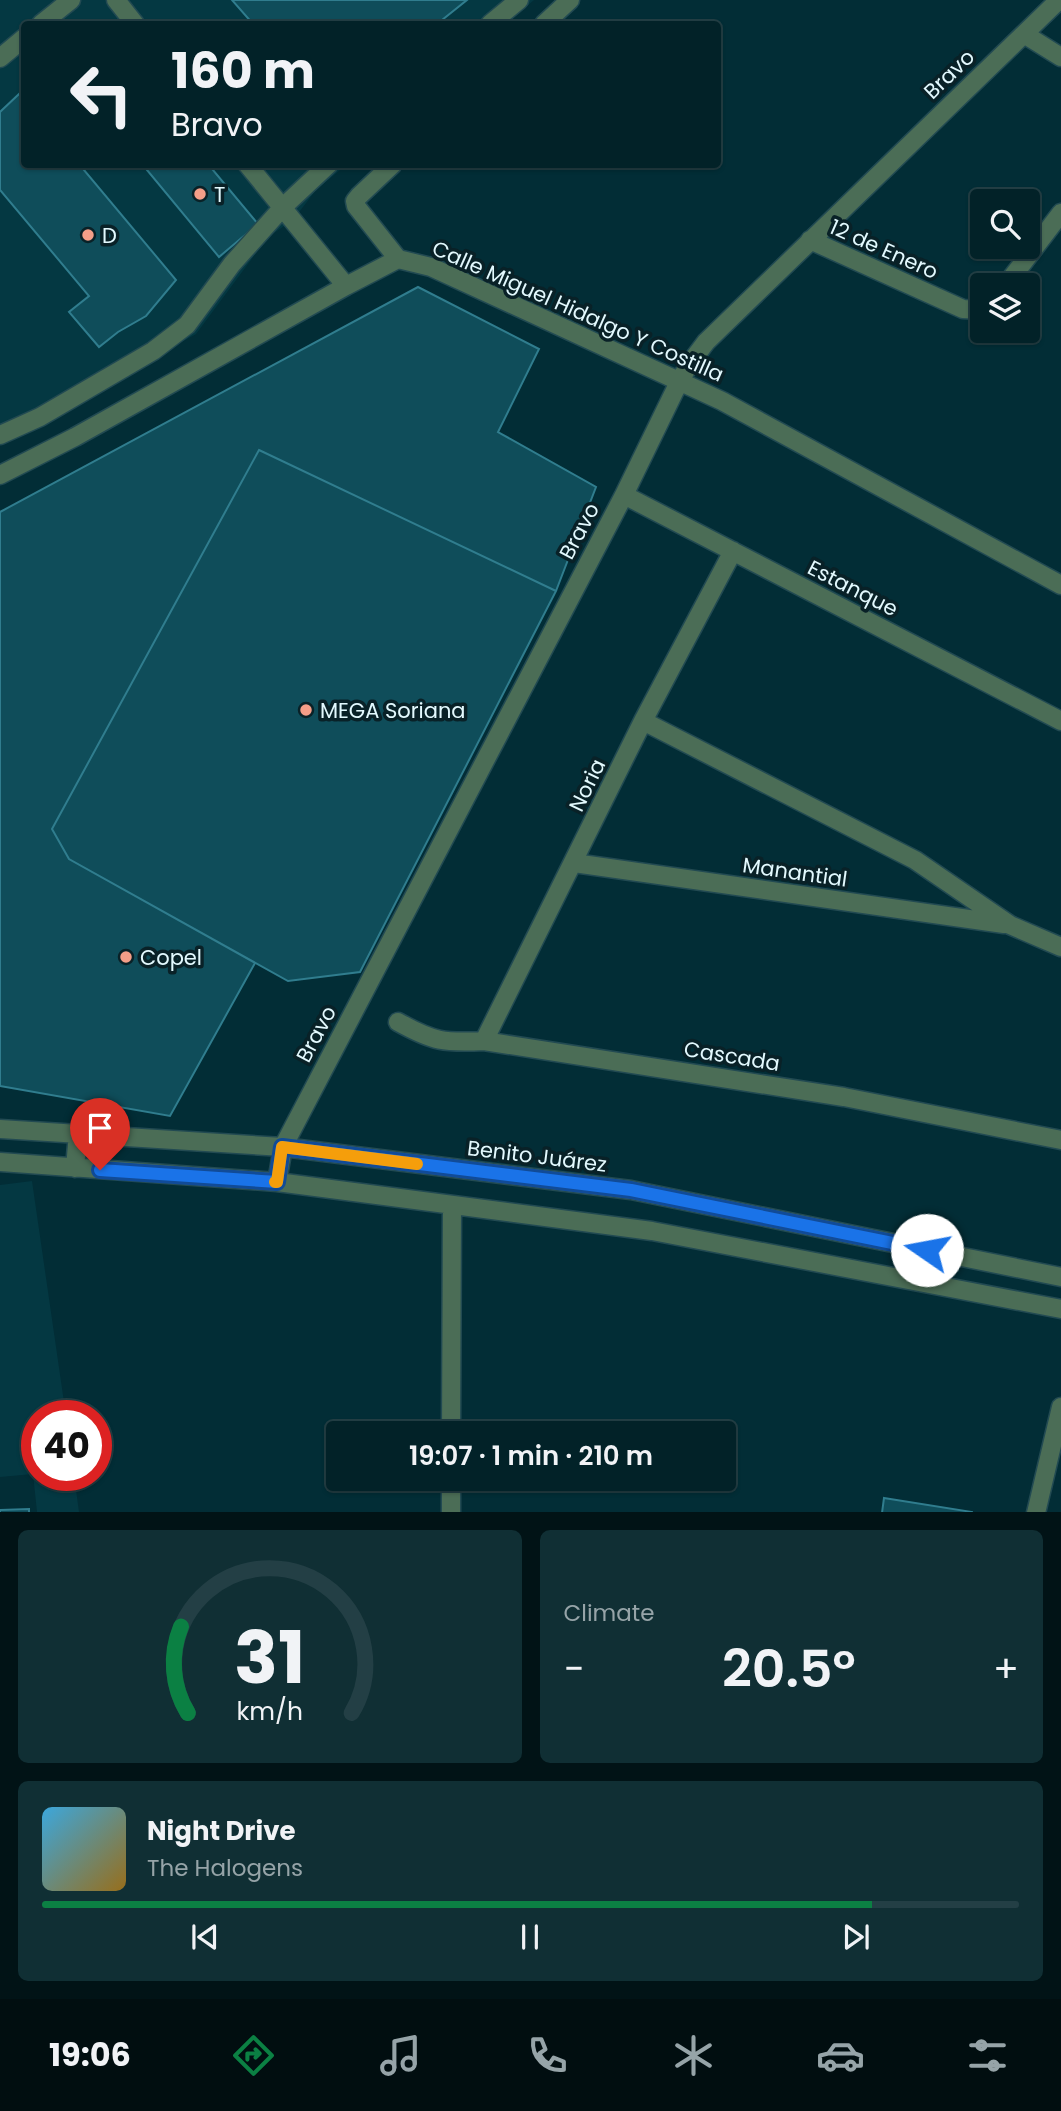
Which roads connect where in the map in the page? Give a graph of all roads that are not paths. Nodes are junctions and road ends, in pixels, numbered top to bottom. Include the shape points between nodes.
1 (71, 0) edge
2 (116, 0) edge
3 (519, 0) edge
4 (570, 0) edge
5 (1059, 0) edge
6 (45, 21) edge
7 (133, 21) edge
8 (494, 21) edge
9 (547, 21) edge
10 (1024, 34) junction
11 (21, 40) edge
12 (1061, 57) edge
13 (0, 58) edge
14 (250, 168) edge
15 (325, 168) edge
16 (389, 168) edge
17 (283, 207) junction
18 (1061, 213) edge
19 (810, 240) junction
20 (398, 259) junction
21 (1015, 273) edge
22 (346, 286) junction
23 (970, 310) edge
24 (680, 380) junction
25 (0, 435) edge
26 (0, 475) edge
27 (624, 495) junction
28 (733, 551) junction
29 (1061, 585) edge
30 (1061, 720) edge
31 (643, 721) junction
32 (574, 863) junction
33 (1010, 925) junction
34 (1061, 947) edge
35 (398, 1022) dead end
36 (484, 1041) junction
37 (0, 1129) edge
38 (78, 1133) junction
39 (1061, 1140) edge
40 (282, 1147) junction
41 (0, 1162) edge
42 (75, 1168) junction
43 (277, 1182) junction
44 (452, 1206) junction
45 (1061, 1277) edge
46 (1061, 1309) edge
47 (1061, 1407) edge
48 (451, 1421) edge
49 (451, 1491) edge
50 (451, 1512) edge
51 (1036, 1512) edge

1 - 6 street
2 - 7 street
3 - 8 street
4 - 9 street
5 - 10 street, Bravo
10 - 12 street
10 - 19 street, Bravo
11 - 13 street
14 - 17 street
15 - 17 street
16 - 20 street via 355,201
17 - 22 street
17 - 25 street via 232,264 187,325 134,363 40,418
18 - 21 street
19 - 23 street, 12 de Enero
19 - 24 street, Bravo via 706,342
20 - 22 street, Calle Miguel Hidalgo Y Costilla
20 - 24 street, Calle Miguel Hidalgo Y Costilla via 431,268
22 - 26 street, Calle Miguel Hidalgo Y Costilla
24 - 27 street, Bravo
24 - 29 street, Calle Miguel Hidalgo Y Costilla
27 - 28 street, Estanque
27 - 40 street, Bravo
28 - 30 street, Estanque
28 - 31 street, Noria
31 - 32 street, Noria
31 - 33 street, Manantial via 915,860
32 - 33 street, Manantial
32 - 36 street, Noria
33 - 34 street, Manantial
35 - 36 street, Cascada via 425,1038 452,1043
36 - 39 street, Cascada via 844,1097
37 - 38 street, Benito Juárez
38 - 40 street, Benito Juárez
38 - 42 street
40 - 43 street, Bravo
40 - 45 street, Benito Juárez via 631,1190
41 - 42 street
42 - 43 street
43 - 44 street
44 - 46 street via 652,1231
44 - 48 street
47 - 51 street
49 - 50 street

